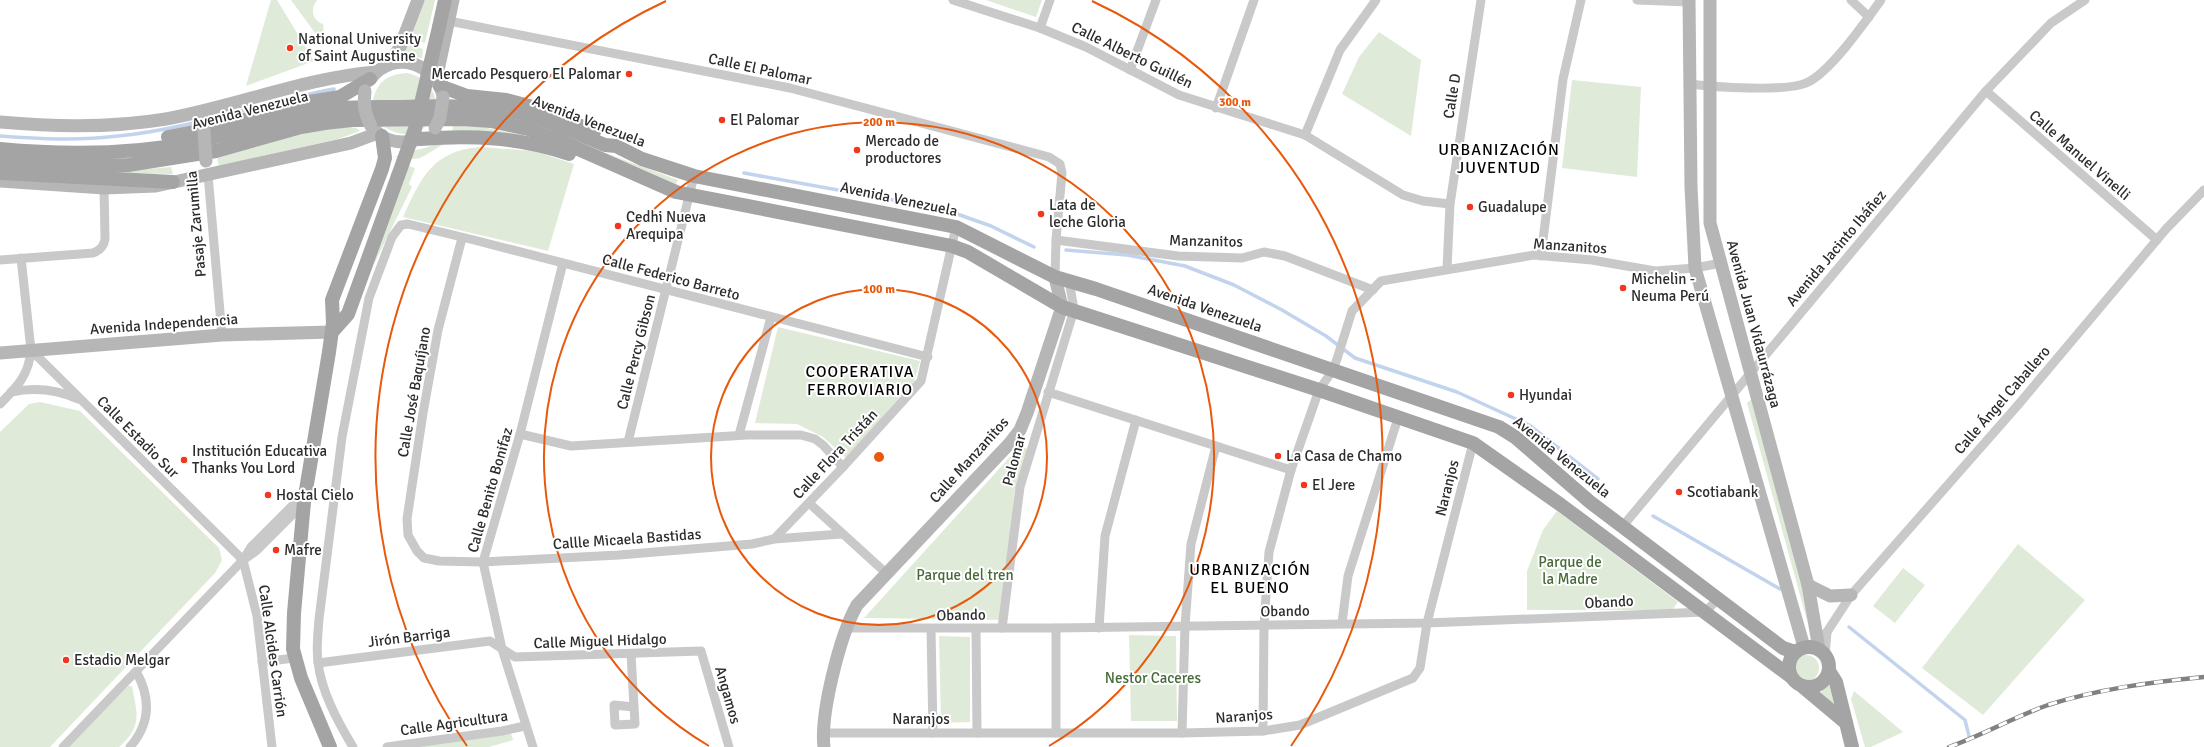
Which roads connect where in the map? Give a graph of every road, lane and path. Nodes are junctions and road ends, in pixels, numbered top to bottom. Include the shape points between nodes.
1 (418, 0) edge
2 (438, 0) edge
3 (445, 0) edge
4 (453, 0) edge
5 (953, 0) edge
6 (1050, 0) edge
7 (1156, 0) edge
8 (1254, 0) edge
9 (1376, 0) edge
10 (1481, 0) edge
11 (1581, 0) edge
12 (1637, 0) edge
13 (1710, 0) edge
14 (1851, 0) edge
15 (1881, 0) edge
16 (2085, 0) edge
17 (1689, 1) edge
18 (1869, 17) junction
19 (440, 24) junction
20 (1040, 28) junction
21 (388, 65) junction
22 (1130, 70) junction
23 (370, 81) junction
24 (1690, 84) junction
25 (1710, 87) junction
26 (440, 88) junction
27 (1986, 91) junction
28 (1216, 108) junction
29 (203, 113) junction
30 (0, 122) edge
31 (377, 132) junction
32 (1305, 135) junction
33 (420, 139) junction
34 (616, 146) junction
35 (0, 149) edge
36 (125, 152) junction
37 (0, 162) edge
38 (608, 164) junction
39 (0, 173) edge
40 (208, 175) junction
41 (694, 176) junction
42 (0, 181) edge
43 (173, 182) junction
44 (104, 188) junction
45 (2204, 190) edge
46 (690, 195) junction
47 (1450, 204) junction
48 (956, 227) junction
49 (462, 238) junction
50 (2157, 240) junction
51 (1056, 242) junction
52 (952, 246) junction
53 (1541, 256) junction
54 (20, 258) junction
55 (0, 260) edge
56 (563, 263) junction
57 (1720, 263) junction
58 (1695, 268) junction
59 (1447, 269) junction
60 (1062, 278) junction
61 (666, 290) junction
62 (1373, 290) junction
63 (1068, 309) junction
64 (771, 317) junction
65 (332, 328) junction
66 (222, 335) junction
67 (31, 350) junction
68 (0, 353) edge
69 (928, 357) junction
70 (1335, 365) junction
71 (1750, 373) junction
72 (1319, 390) junction
73 (11, 392) junction
74 (1048, 392) junction
75 (1732, 395) junction
76 (83, 401) junction
77 (0, 404) edge
78 (1398, 418) junction
79 (1136, 420) junction
80 (520, 434) junction
81 (739, 435) junction
82 (628, 442) junction
83 (1769, 442) junction
84 (1473, 443) junction
85 (1216, 446) junction
86 (1747, 448) junction
87 (843, 467) junction
88 (1291, 470) junction
89 (305, 497) junction
90 (809, 503) junction
91 (1622, 527) junction
92 (841, 534) junction
93 (774, 539) junction
94 (417, 552) joint
95 (243, 560) junction
96 (483, 562) junction
97 (886, 573) junction
98 (1808, 585) junction
99 (1851, 596) junction
100 (1718, 599) junction
101 (1705, 612) junction
102 (1427, 622) junction
103 (1342, 623) junction
104 (1264, 625) junction
105 (1185, 626) junction
106 (847, 628) junction
107 (1002, 628) junction
108 (1056, 628) junction
109 (1099, 628) junction
110 (931, 629) junction
111 (976, 629) junction
112 (1814, 646) junction
113 (502, 649) junction
114 (701, 651) joint
115 (631, 654) junction
116 (294, 658) junction
117 (262, 662) junction
118 (318, 663) junction
119 (1829, 671) junction
120 (137, 673) junction
121 (1790, 676) junction
122 (1803, 687) junction
123 (634, 707) dead end
124 (1846, 722) junction
125 (525, 726) junction
126 (1262, 731) junction
127 (822, 733) junction
128 (977, 733) junction
129 (1056, 733) junction
130 (933, 734) junction
131 (1182, 734) junction
132 (529, 746) edge
133 (64, 747) edge
134 (130, 747) edge
135 (272, 747) edge
136 (330, 747) edge
137 (353, 747) edge
138 (387, 747) edge
139 (729, 747) edge
140 (824, 747) edge
141 (1852, 747) edge

1 - 21 main road via 400,47
2 - 19 main road
3 - 19 main road
4 - 19 main road
5 - 20 street, Calle Alberto Guillén
6 - 20 street
7 - 22 street
8 - 28 street
9 - 32 street via 1340,50
10 - 47 street, Calle D
11 - 53 street via 1563,79
12 - 17 street
13 - 25 main road, Avenida Juan Vidaurrázaga
14 - 18 street
15 - 18 street
16 - 27 street, Avenida Jacinto Ibáñez via 2051,23
17 - 24 main road
18 - 25 street via 1823,72 1806,83 1786,87
19 - 26 main road
19 - 51 street, Calle El Palomar via 790,88 1049,157 1060,164 1062,173
19 - 65 main road, bridge via 415,129 396,174 348,314
20 - 22 street, Calle Alberto Guillén via 1086,47
21 - 23 main road
21 - 26 main road via 399,62 420,66
22 - 28 street, Calle Alberto Guillén via 1179,95
23 - 29 main road via 334,77
23 - 31 main road, bridge via 363,103 365,115
23 - 36 main road via 347,95 160,139
24 - 25 street
24 - 58 main road
25 - 57 main road, Avenida Juan Vidaurrázaga via 1710,223
26 - 33 main road, bridge via 440,118 435,128
26 - 34 main road via 467,96 506,100 544,110 576,122
27 - 50 street, Calle Manuel Vinelli
27 - 71 street, Avenida Jacinto Ibáñez
28 - 32 street, Calle Alberto Guillén
29 - 30 main road via 165,119 83,125 45,126
29 - 40 main road, Pasaje Zarumilla, bridge
31 - 33 main road via 401,142
31 - 40 main road via 351,143
31 - 65 main road via 385,158 332,300
32 - 47 street, Calle Alberto Guillén via 1403,196
33 - 38 main road via 488,137 532,143
34 - 36 main road, Avenida Venezuela via 605,145 530,116 492,108 457,106 325,110 193,142
34 - 41 main road, Avenida Venezuela via 648,162
35 - 36 main road, Avenida Venezuela via 80,154
37 - 38 main road, Avenida Venezuela via 65,166 128,165 216,151 325,123 352,120 462,119 491,121 528,129
38 - 46 main road, Avenida Venezuela via 676,192
39 - 43 main road
40 - 43 main road
40 - 66 street, Pasaje Zarumilla
41 - 46 street, Calle Percy Gibson
41 - 48 main road, Avenida Venezuela
42 - 44 main road
43 - 44 main road via 156,186
44 - 54 street via 106,238 99,251
45 - 50 street, Calle Ángel Caballero
46 - 52 main road, Avenida Venezuela
46 - 61 street, Calle Percy Gibson
47 - 59 street, Calle D
48 - 52 street, Calle Flora Tristán
48 - 60 main road, Avenida Venezuela
49 - 56 street, Calle Federico Barreto
49 - 94 street, Calle José Baquíjano via 438,330 407,519 408,535
49 - 118 street, Calle Federico Barreto via 408,224 400,225 369,298 342,437 319,619
50 - 99 street, Calle Ángel Caballero via 2018,405
51 - 60 street via 1055,262
51 - 62 street, Manzanitos via 1178,256 1242,258 1264,252 1284,256
52 - 63 main road, Avenida Venezuela via 968,252
52 - 69 street, Calle Flora Tristán
53 - 58 street, Manzanitos via 1592,260 1655,271
53 - 59 street, Manzanitos
54 - 55 street
54 - 67 street
56 - 61 street, Calle Federico Barreto
56 - 80 street, Calle Benito Bonifaz
57 - 58 street, Manzanitos
57 - 71 main road, Avenida Juan Vidaurrázaga
58 - 75 main road
59 - 62 street, Manzanitos via 1381,281
60 - 63 main road
60 - 70 main road, Avenida Venezuela
61 - 64 street, Calle Federico Barreto
61 - 82 street, Calle Percy Gibson
62 - 70 street, Manzanitos via 1352,311
63 - 72 main road, Avenida Venezuela
63 - 74 street, Palomar
63 - 97 main road, Calle Manzanitos via 1048,353 1020,430
64 - 69 street, Calle Federico Barreto
64 - 81 street
65 - 66 main road, Avenida Independencia
65 - 89 main road
66 - 67 main road, Avenida Independencia
67 - 68 main road, Avenida Independencia
67 - 73 street via 26,374
67 - 76 street, Calle Estadio Sur
69 - 87 street, Calle Flora Tristán via 921,381
70 - 72 street, Manzanitos
70 - 91 main road, Avenida Venezuela via 1499,427 1515,437
71 - 75 street, Avenida Jacinto Ibáñez
71 - 83 main road, Avenida Juan Vidaurrázaga
72 - 78 main road, Avenida Venezuela
72 - 88 street, Manzanitos
73 - 76 street via 26,389 55,391
73 - 77 street
74 - 79 street
74 - 107 street, Palomar via 1020,487
75 - 86 main road
75 - 91 street, Avenida Jacinto Ibáñez
76 - 95 street, Calle Estadio Sur
78 - 84 main road, Avenida Venezuela
78 - 103 street via 1348,576
79 - 85 street
79 - 109 street via 1105,536
80 - 82 street via 572,446
80 - 96 street, Calle Benito Bonifaz
81 - 82 street
81 - 87 street via 801,436 815,439
83 - 86 main road
83 - 98 main road, Avenida Juan Vidaurrázaga
84 - 101 main road, Avenida Venezuela
84 - 102 street, Naranjos
85 - 88 street
85 - 105 street via 1191,544
86 - 112 main road
87 - 90 street, Calle Flora Tristán
88 - 104 street, Manzanitos via 1269,552
89 - 95 street via 251,547
89 - 116 main road via 294,613
90 - 92 street
90 - 93 street, Calle Flora Tristán
91 - 100 main road, Avenida Venezuela
92 - 93 street, Callle Micaela Bastidas
92 - 97 street
93 - 96 street, Callle Micaela Bastidas via 752,544 619,556
94 - 96 street, Callle Micaela Bastidas via 424,558 439,561
95 - 117 street, Calle Alcides Carrión via 257,616
95 - 120 street
96 - 113 street, Calle Benito Bonifaz
97 - 106 main road, Calle Manzanitos via 857,605
98 - 99 main road via 1830,596
98 - 112 main road, Avenida Juan Vidaurrázaga
99 - 112 street, Calle Ángel Caballero
100 - 101 street
100 - 112 main road, Avenida Venezuela via 1783,648
101 - 102 street, Obando
101 - 121 main road, Avenida Venezuela
102 - 103 street, Obando
102 - 126 street, Naranjos via 1420,668 1413,678 1300,725
103 - 104 street, Obando
104 - 105 street, Obando
104 - 126 street, Manzanitos
105 - 109 street, Obando
105 - 131 street
106 - 110 street, Obando
106 - 127 main road, Calle Manzanitos via 832,678
107 - 108 street, Obando
107 - 111 street, Obando
108 - 109 street, Obando
108 - 129 street
110 - 111 street, Obando
110 - 130 street
111 - 128 street
112 - 119 main road via 1829,665
112 - 121 main road via 1789,661
113 - 115 street, Calle Miguel Hidalgo via 516,657
113 - 118 street, Jirón Barriga via 490,641
113 - 125 street, Calle Benito Bonifaz
114 - 115 street, Calle Miguel Hidalgo
114 - 139 street, Angamos
115 - 123 street
116 - 117 street
116 - 136 main road
117 - 135 street, Calle Alcides Carrión
118 - 137 street via 330,702
119 - 122 main road via 1822,683 1810,688
119 - 124 main road via 1836,682
120 - 133 street
120 - 134 street via 144,685 147,712 144,726
121 - 122 main road
122 - 124 main road
124 - 141 main road
125 - 132 street, Calle Benito Bonifaz
125 - 138 street, Calle Agricultura
126 - 131 street, Naranjos
127 - 130 street, Naranjos
127 - 140 main road, Calle Manzanitos
128 - 129 street, Naranjos
128 - 130 street, Naranjos
129 - 131 street, Naranjos

